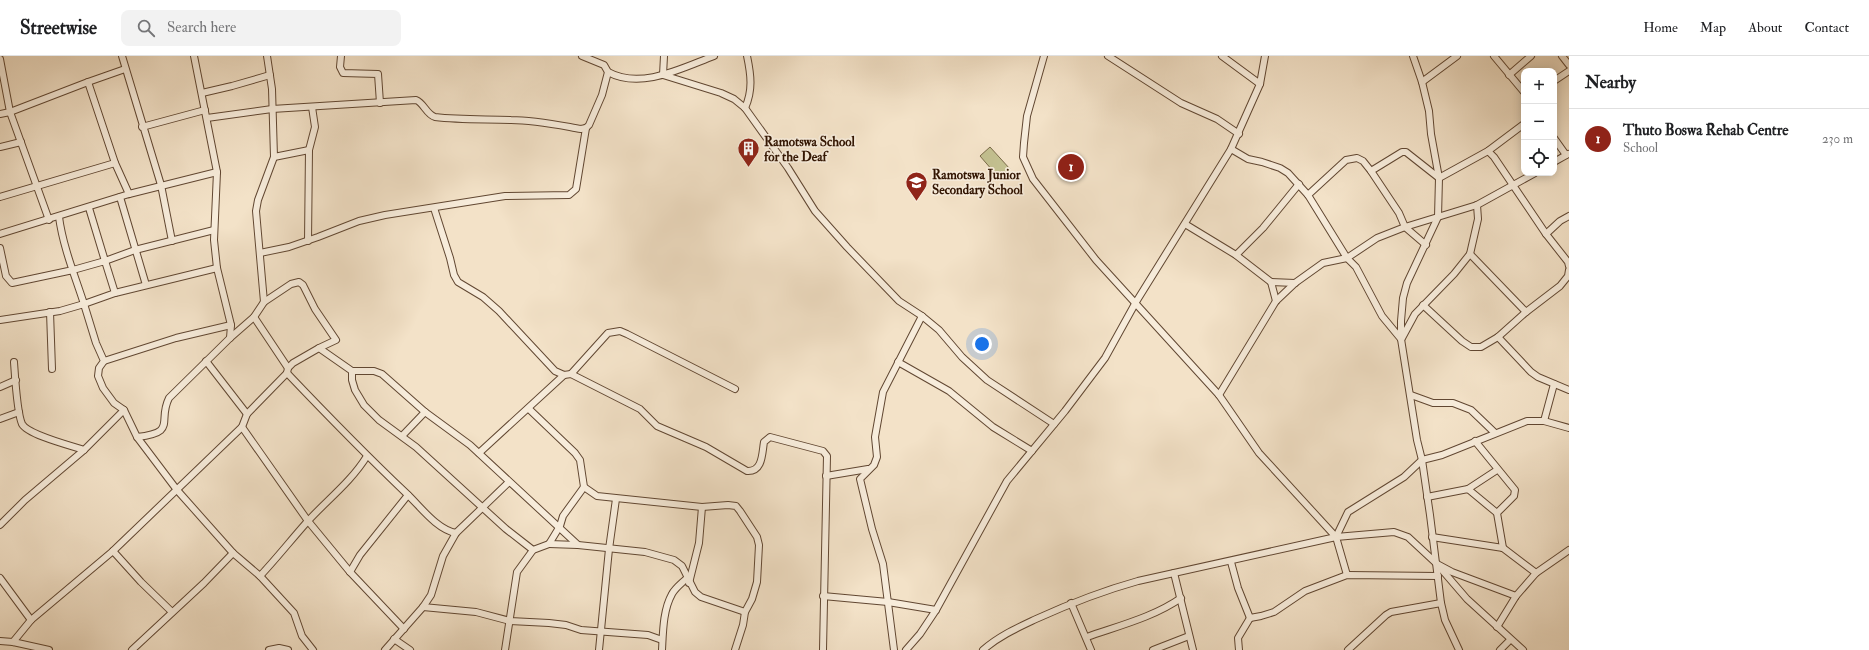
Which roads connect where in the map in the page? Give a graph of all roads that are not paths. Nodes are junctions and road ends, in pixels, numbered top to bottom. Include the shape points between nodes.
1 (122, 56) edge
2 (194, 56) edge
3 (267, 56) edge
4 (341, 56) edge
5 (582, 56) edge
6 (664, 56) edge
7 (714, 56) edge
8 (747, 56) edge
9 (1044, 56) edge
10 (1108, 56) edge
11 (1222, 56) edge
12 (1265, 56) edge
13 (1413, 56) edge
14 (1457, 56) edge
15 (1494, 56) edge
16 (1531, 56) edge
17 (1562, 56) edge
18 (0, 59) edge
19 (1569, 65) edge
20 (125, 69) junction
21 (1569, 71) edge
22 (608, 72) junction
23 (270, 75) junction
24 (663, 75) junction
25 (1509, 75) junction
26 (1557, 79) edge
27 (88, 82) junction
28 (1422, 82) junction
29 (1260, 84) junction
30 (1521, 89) edge
31 (202, 93) junction
32 (380, 103) junction
33 (312, 107) junction
34 (745, 108) junction
35 (272, 109) junction
36 (205, 110) junction
37 (10, 112) junction
38 (0, 114) edge
39 (207, 118) junction
40 (1521, 126) edge
41 (142, 127) junction
42 (586, 128) junction
43 (1239, 134) junction
44 (1556, 140) edge
45 (21, 142) junction
46 (0, 147) edge
47 (1231, 149) junction
48 (309, 150) junction
49 (1488, 151) junction
50 (1567, 155) edge
51 (274, 157) junction
52 (1557, 160) edge
53 (115, 163) junction
54 (1371, 171) junction
55 (217, 172) junction
56 (1529, 176) edge
57 (1439, 178) junction
58 (1299, 184) junction
59 (161, 185) junction
60 (1512, 185) junction
61 (36, 186) junction
62 (128, 194) junction
63 (1308, 195) junction
64 (0, 197) edge
65 (120, 197) junction
66 (1477, 205) junction
67 (89, 208) junction
68 (434, 208) junction
69 (1569, 216) edge
70 (59, 217) junction
71 (1438, 217) junction
72 (49, 220) junction
73 (1185, 224) junction
74 (1405, 227) junction
75 (214, 230) junction
76 (0, 234) edge
77 (1546, 234) junction
78 (172, 241) junction
79 (308, 241) junction
80 (1426, 245) junction
81 (0, 248) edge
82 (135, 250) junction
83 (260, 253) junction
84 (1470, 254) junction
85 (1236, 255) junction
86 (1348, 258) junction
87 (105, 260) junction
88 (1569, 266) edge
89 (217, 268) junction
90 (73, 270) junction
91 (1569, 270) edge
92 (1271, 282) junction
93 (1295, 283) junction
94 (146, 284) junction
95 (115, 293) junction
96 (1276, 301) junction
97 (264, 302) junction
98 (1136, 302) junction
99 (84, 304) junction
100 (1423, 305) junction
101 (50, 312) junction
102 (1526, 312) junction
103 (922, 316) junction
104 (254, 317) junction
105 (0, 320) edge
106 (231, 325) junction
107 (1498, 337) junction
108 (230, 338) junction
109 (1401, 339) junction
110 (319, 348) junction
111 (104, 361) junction
112 (206, 361) junction
113 (14, 362) dead end
114 (898, 362) junction
115 (52, 369) dead end
116 (288, 370) junction
117 (352, 371) junction
118 (571, 374) junction
119 (564, 375) junction
120 (16, 380) junction
121 (1554, 384) junction
122 (0, 387) edge
123 (735, 389) dead end
124 (1569, 390) edge
125 (1219, 395) junction
126 (1411, 396) junction
127 (529, 409) junction
128 (124, 410) junction
129 (19, 412) junction
130 (425, 412) junction
131 (247, 414) junction
132 (0, 419) edge
133 (1544, 421) junction
134 (1054, 424) junction
135 (242, 427) junction
136 (1569, 428) edge
137 (1495, 433) junction
138 (402, 436) junction
139 (137, 437) junction
140 (1475, 441) junction
141 (84, 450) junction
142 (1032, 451) junction
143 (479, 453) junction
144 (367, 456) junction
145 (1422, 460) junction
146 (868, 469) junction
147 (1497, 470) junction
148 (826, 476) junction
149 (509, 482) junction
150 (584, 487) junction
151 (1468, 489) junction
152 (177, 490) junction
153 (408, 495) junction
154 (1427, 497) junction
155 (616, 499) junction
156 (702, 507) junction
157 (482, 508) junction
158 (1497, 513) junction
159 (308, 521) junction
160 (0, 525) edge
161 (560, 526) junction
162 (456, 533) junction
163 (1336, 537) junction
164 (1432, 537) junction
165 (549, 544) junction
166 (578, 545) junction
167 (1503, 548) junction
168 (609, 549) junction
169 (533, 550) junction
170 (1569, 550) edge
171 (114, 551) junction
172 (233, 553) junction
173 (1231, 562) junction
174 (1436, 563) junction
175 (350, 572) junction
176 (1174, 573) junction
177 (1536, 573) junction
178 (1348, 575) junction
179 (260, 576) junction
180 (1438, 576) junction
181 (0, 578) edge
182 (688, 580) junction
183 (823, 596) junction
184 (1516, 596) junction
185 (1181, 598) junction
186 (888, 602) junction
187 (1071, 603) junction
188 (1441, 603) junction
189 (423, 607) junction
190 (936, 610) junction
191 (172, 612) junction
192 (744, 612) junction
193 (1250, 618) junction
194 (31, 620) junction
195 (510, 621) junction
196 (1497, 627) junction
197 (404, 629) junction
198 (601, 632) junction
199 (1189, 636) junction
200 (1087, 637) junction
201 (394, 639) junction
202 (662, 640) junction
203 (1510, 640) junction
204 (0, 641) edge
205 (13, 642) junction
206 (49, 650) edge
207 (132, 650) edge
208 (269, 650) edge
209 (288, 650) edge
210 (313, 650) edge
211 (385, 650) edge
212 (410, 650) edge
213 (505, 650) edge
214 (599, 650) edge
215 (662, 650) edge
216 (735, 650) edge
217 (823, 650) edge
218 (894, 650) edge
219 (906, 650) edge
220 (983, 650) edge
221 (1092, 650) edge
222 (1153, 650) edge
223 (1193, 650) edge
224 (1239, 650) edge
225 (1348, 650) edge
226 (1459, 650) edge
227 (1500, 650) edge
228 (1523, 650) edge

1 - 20 street
2 - 31 street
3 - 23 street
4 - 32 street via 340,67 344,73 378,74
5 - 22 street via 604,65
6 - 24 street
7 - 24 street
8 - 34 street via 752,82 750,98
9 - 98 street via 1028,116 1023,157 1043,194 1070,230
10 - 43 street via 1182,103 1217,119
11 - 29 street
12 - 29 street
13 - 28 street
14 - 28 street
15 - 25 street
16 - 25 street
17 - 19 street
18 - 37 street
20 - 27 street
20 - 41 street
21 - 26 street
22 - 24 street via 618,78
22 - 42 street via 602,95 590,125
23 - 31 street
23 - 35 street
24 - 34 street via 721,92
25 - 30 street
27 - 37 street
27 - 53 street
28 - 57 street
29 - 43 street
31 - 36 street
32 - 33 street
32 - 42 street via 416,100 434,118 512,120
33 - 35 street
33 - 48 street via 315,128
34 - 103 street via 815,210 899,301
35 - 39 street
35 - 51 street
36 - 39 street
36 - 41 street
37 - 38 street
37 - 45 street
39 - 55 street
40 - 49 street
41 - 59 street
42 - 68 street via 576,189 569,195 506,196
43 - 47 street
44 - 50 street
45 - 46 street
45 - 61 street
47 - 58 street via 1248,159 1280,168
47 - 73 street
48 - 51 street
48 - 79 street
49 - 57 street
49 - 60 street
50 - 52 street
51 - 83 street via 256,211
53 - 61 street
53 - 62 street
54 - 57 street via 1406,152
54 - 63 street via 1357,158 1346,160
54 - 74 street
55 - 59 street
55 - 75 street
56 - 60 street
57 - 71 street
58 - 63 street
58 - 85 street via 1263,228
59 - 62 street
59 - 78 street
60 - 66 street
60 - 77 street
61 - 64 street
61 - 72 street
62 - 65 street
63 - 86 street
65 - 67 street
65 - 82 street
66 - 71 street
66 - 84 street via 1478,219
67 - 70 street
67 - 87 street
68 - 79 street via 359,221
68 - 119 street via 458,282 483,297 499,311 551,367
69 - 77 street
70 - 72 street
70 - 90 street
71 - 74 street
71 - 80 street
72 - 76 street
73 - 85 street
73 - 98 street
74 - 80 street
74 - 86 street via 1377,238
75 - 78 street
75 - 89 street
77 - 88 street
78 - 82 street
79 - 83 street
80 - 109 street via 1407,283 1403,298
81 - 90 street via 6,276 12,283
82 - 87 street
82 - 94 street
83 - 97 street
84 - 100 street
84 - 102 street
85 - 92 street
86 - 93 street via 1323,263
86 - 109 street via 1356,267 1382,316
87 - 90 street
87 - 95 street
89 - 94 street
89 - 106 street
90 - 99 street
91 - 102 street via 1568,276 1560,286
92 - 93 street
92 - 96 street
93 - 96 street
94 - 95 street
95 - 99 street
96 - 125 street
97 - 104 street
97 - 110 street via 291,284 299,282 303,285 315,309 336,340
98 - 125 street
98 - 134 street via 1105,358
99 - 101 street
99 - 111 street
100 - 107 street via 1462,341 1472,346 1481,347
100 - 109 street via 1414,314
101 - 105 street
101 - 115 street
102 - 107 street
103 - 114 street
103 - 134 street via 987,380
104 - 108 street
104 - 116 street
106 - 108 street
106 - 111 street via 176,338
107 - 121 street via 1531,372
108 - 112 street
109 - 126 street
110 - 116 street via 293,363
110 - 117 street
111 - 128 street via 99,368 98,376 114,403
112 - 131 street
112 - 139 street via 166,402 165,423 160,431 155,435
113 - 120 street
114 - 142 street via 949,391 993,427
114 - 146 street via 883,392 875,437 877,457 874,465
116 - 131 street
116 - 144 street
117 - 130 street via 374,371 382,374
117 - 138 street via 355,390 364,405 379,420
118 - 119 street
118 - 123 street via 608,332 620,331
118 - 148 street via 640,409 657,426 706,447 748,471 760,466 764,442 774,438 824,451 827,456
119 - 127 street
120 - 122 street
120 - 129 street
121 - 124 street
121 - 133 street
125 - 163 street via 1259,453
126 - 137 street via 1433,403 1467,408
126 - 145 street
127 - 143 street
127 - 150 street via 569,445 580,460
128 - 139 street
128 - 141 street
129 - 132 street
129 - 141 street via 23,424 28,429
130 - 138 street
130 - 143 street
131 - 135 street
133 - 136 street
133 - 137 street via 1527,421
134 - 142 street
135 - 152 street
135 - 159 street
137 - 140 street
138 - 157 street
139 - 152 street
140 - 145 street via 1442,455
140 - 147 street
141 - 160 street
142 - 190 street via 1007,481
143 - 149 street
144 - 153 street
144 - 159 street via 340,490
145 - 154 street
145 - 163 street via 1404,477 1348,512
146 - 148 street
146 - 186 street via 860,482 883,564
147 - 151 street
147 - 158 street via 1515,493
148 - 183 street
149 - 157 street
149 - 161 street
150 - 155 street via 597,496
150 - 161 street via 563,516
151 - 154 street
151 - 158 street
152 - 171 street
152 - 172 street
153 - 162 street via 430,517 449,532
153 - 175 street via 360,555
154 - 164 street
155 - 156 street
155 - 168 street
156 - 182 street via 699,543
156 - 192 street via 736,506 757,537 757,582 752,599
157 - 162 street
157 - 169 street
158 - 167 street
159 - 175 street
159 - 179 street
161 - 165 street
161 - 166 street
162 - 189 street via 443,556 436,583
163 - 173 street
163 - 174 street via 1398,532 1408,537
163 - 178 street
164 - 167 street
164 - 174 street
165 - 166 street
165 - 169 street
166 - 168 street
167 - 177 street
168 - 182 street via 646,552 674,560 682,566
168 - 198 street
169 - 195 street via 516,572
170 - 177 street
171 - 191 street
171 - 194 street
172 - 179 street
172 - 191 street via 204,584
173 - 176 street
173 - 193 street
174 - 180 street
174 - 184 street via 1452,572
174 - 196 street via 1453,585
175 - 197 street
176 - 185 street
176 - 187 street via 1106,590
177 - 184 street
178 - 180 street
178 - 193 street via 1305,591 1274,612
179 - 210 street via 294,613 302,636
180 - 188 street
181 - 194 street
182 - 192 street via 701,597
182 - 202 street via 672,593 668,601
183 - 186 street
183 - 217 street
184 - 196 street
185 - 199 street
185 - 200 street via 1158,610
186 - 190 street
186 - 218 street
187 - 200 street
187 - 220 street via 998,638
188 - 225 street via 1391,612
188 - 226 street via 1445,620
189 - 195 street via 476,612
189 - 197 street
190 - 219 street
191 - 207 street
192 - 216 street via 743,625
193 - 224 street via 1238,638
194 - 205 street
195 - 198 street via 566,625
195 - 213 street
196 - 203 street
197 - 201 street
198 - 202 street via 648,635
198 - 214 street
199 - 222 street
199 - 223 street
200 - 221 street
201 - 211 street
201 - 212 street
202 - 215 street
203 - 227 street
203 - 228 street
204 - 205 street
205 - 206 street
208 - 209 street

